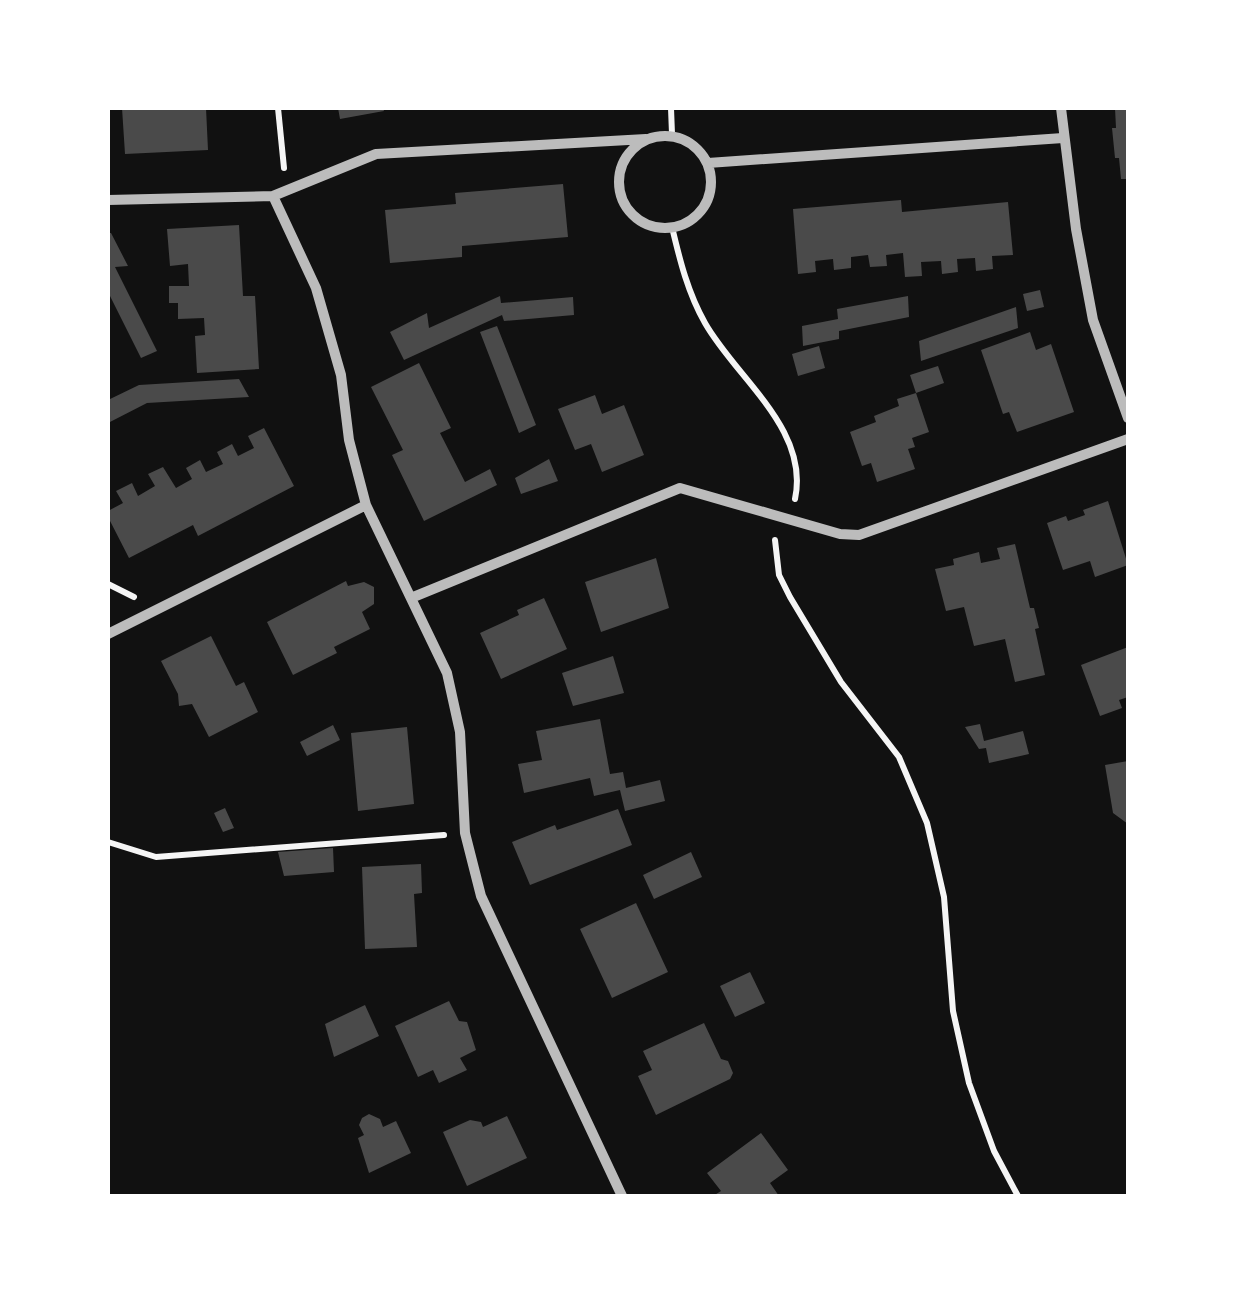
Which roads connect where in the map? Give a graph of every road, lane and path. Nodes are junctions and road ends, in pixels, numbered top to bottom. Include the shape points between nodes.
1 (278, 108) edge
2 (671, 108) edge
3 (1061, 108) edge
4 (672, 136) junction
5 (1063, 138) junction
6 (646, 139) junction
7 (708, 164) junction
8 (288, 189) junction
9 (273, 196) junction
10 (108, 200) edge
11 (672, 227) junction
12 (1126, 402) edge
13 (1128, 418) edge
14 (1128, 439) edge
15 (366, 505) junction
16 (781, 517) junction
17 (411, 598) junction
18 (108, 634) edge
19 (466, 833) junction
20 (108, 842) edge
21 (622, 1196) edge
22 (1018, 1196) edge

1 - 8 path
2 - 4 path
3 - 5 street
4 - 6 street
4 - 7 street via 688,142
5 - 7 street
5 - 12 street via 1094,320
6 - 8 street via 376,154
6 - 11 street via 624,160 619,190 635,218
7 - 11 street via 710,194 703,208
8 - 9 street
9 - 10 street
9 - 15 street via 316,288 342,376
11 - 16 path via 694,303 794,453 799,481 794,505
12 - 13 street
14 - 16 street via 868,533 840,534
15 - 17 street
15 - 18 street
16 - 17 street via 680,488
16 - 22 path via 774,539 778,576 841,682 899,757 927,823 944,897 965,1065 980,1118
17 - 19 street via 447,673 460,732
19 - 20 path via 156,858
19 - 21 street via 481,896

